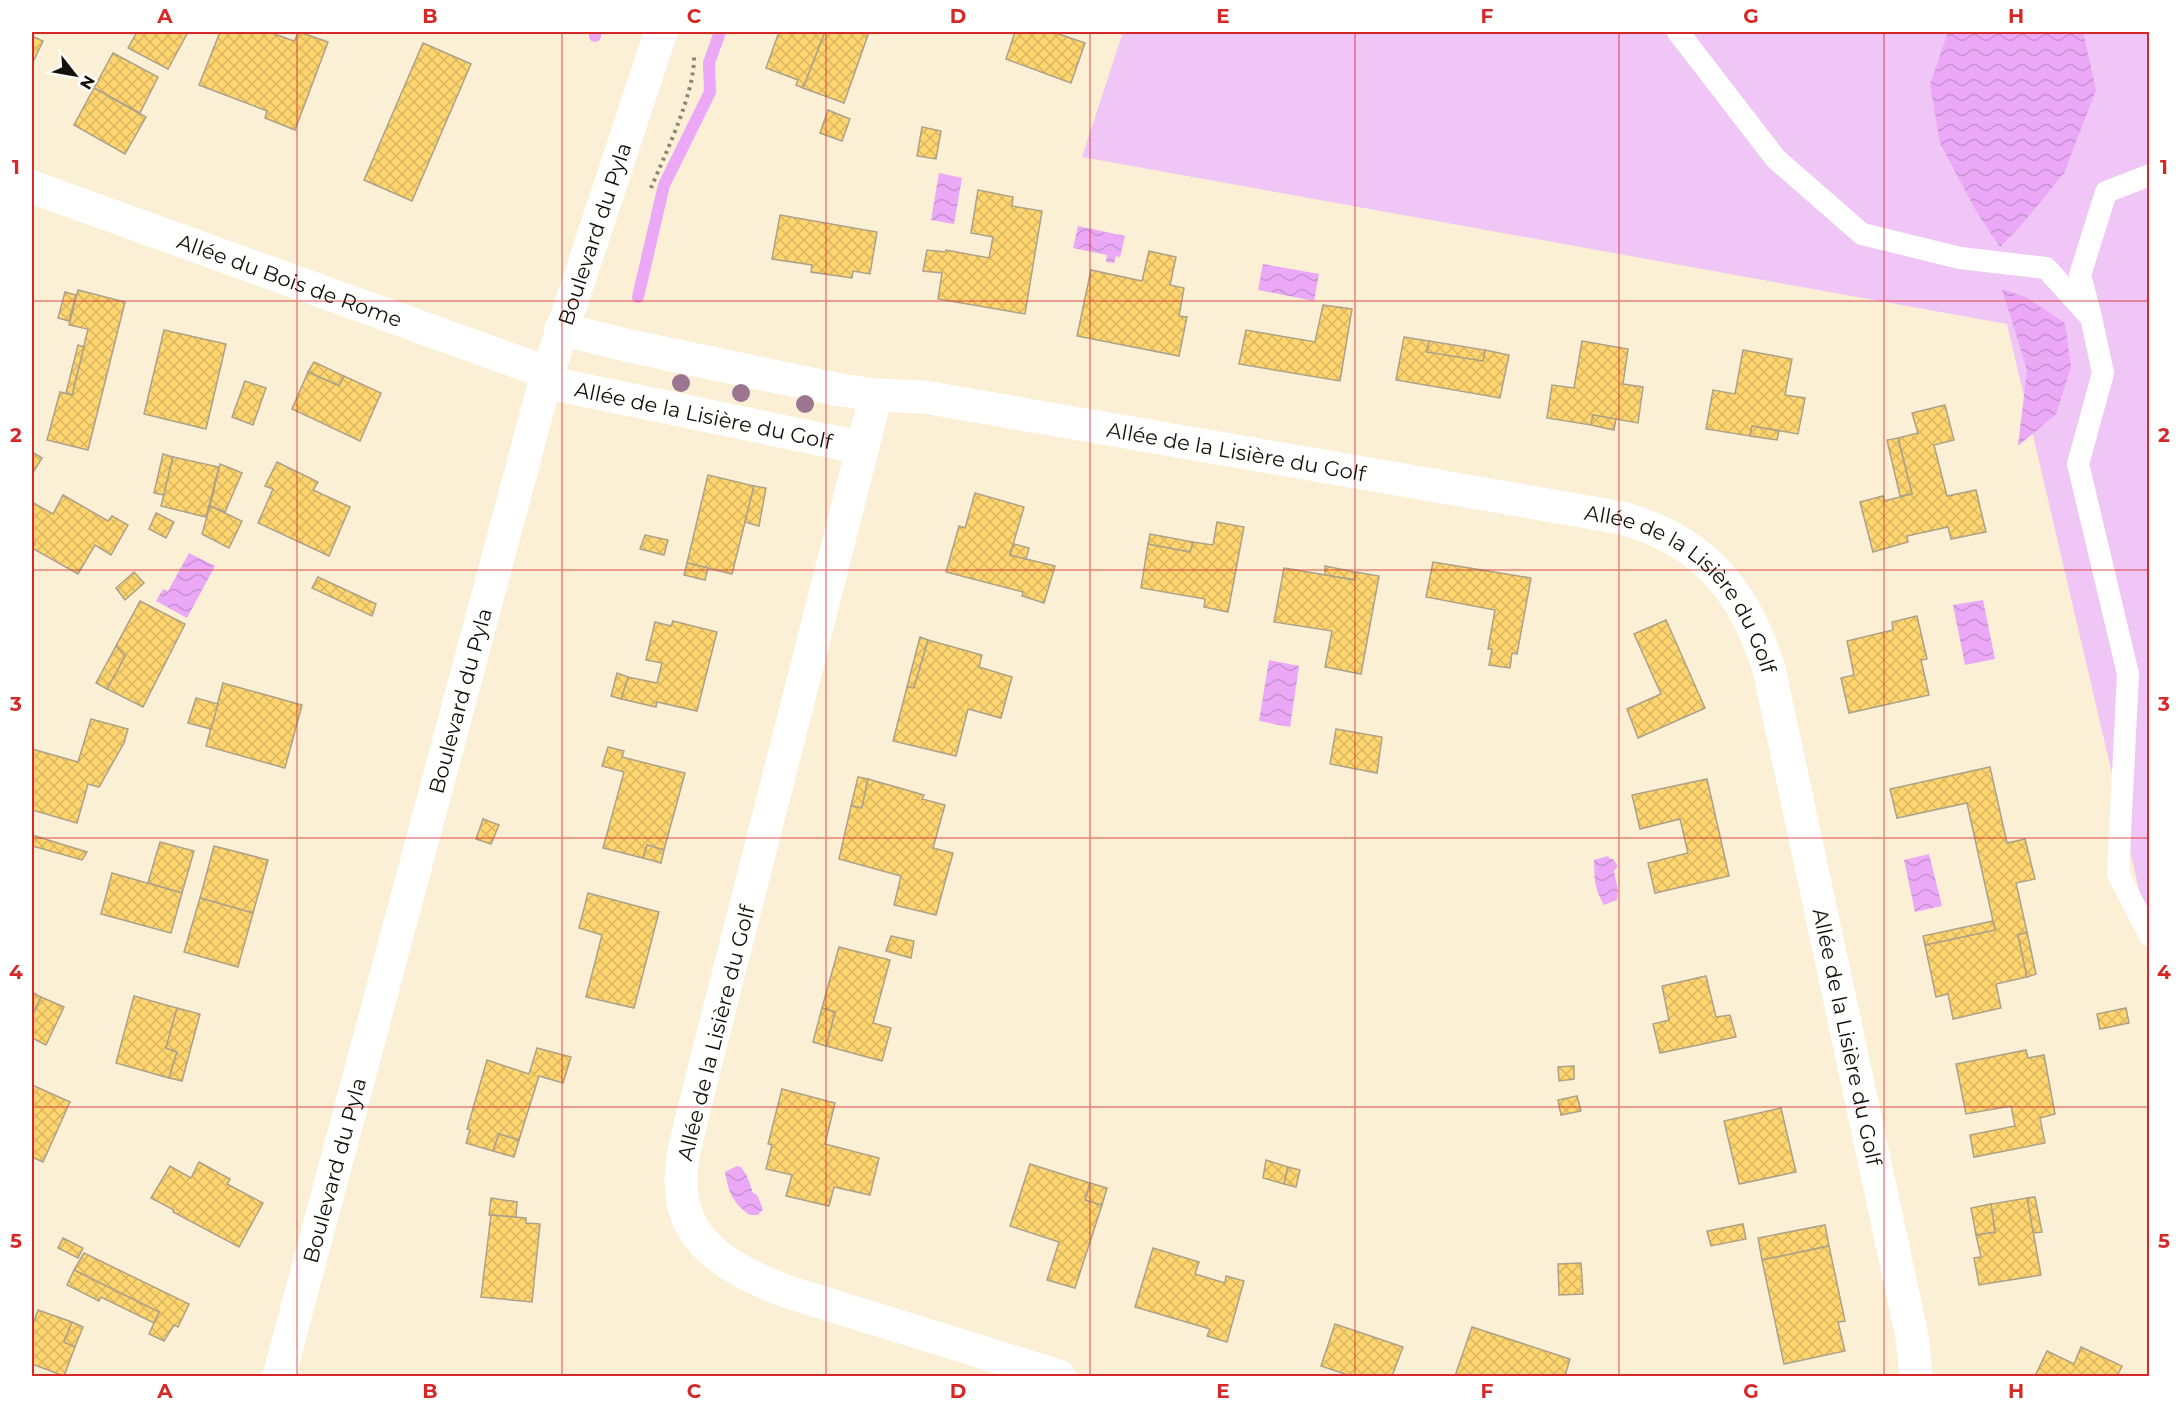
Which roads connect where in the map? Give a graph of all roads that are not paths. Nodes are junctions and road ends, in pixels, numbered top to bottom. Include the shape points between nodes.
1 (661, 32) edge
2 (1678, 32) edge
3 (2150, 175) edge
4 (32, 187) edge
5 (2091, 317) junction
6 (561, 329) junction
7 (546, 377) junction
8 (876, 395) junction
9 (864, 448) junction
10 (2150, 936) edge
11 (279, 1377) edge
12 (1059, 1377) edge
13 (1916, 1377) edge

1 - 6 street, Boulevard du Pyla
2 - 5 lane via 1776,159 1862,234 1960,258 2046,268
3 - 5 lane via 2106,192 2080,275
4 - 7 street, Allée du Bois de Rome
5 - 10 lane via 2103,373 2078,464 2128,674 2118,874
6 - 7 street, Boulevard du Pyla
6 - 8 street, Allée de la Lisière du Golf
7 - 9 street, Allée de la Lisière du Golf
7 - 11 street, Boulevard du Pyla
8 - 9 street, Allée de la Lisière du Golf
8 - 13 street, Allée de la Lisière du Golf via 924,397 1622,518 1651,526 1701,556 1728,585 1744,610 1769,669 1912,1337
9 - 12 street, Allée de la Lisière du Golf via 691,1121 683,1159 682,1191 687,1217 704,1244 725,1263 751,1277

